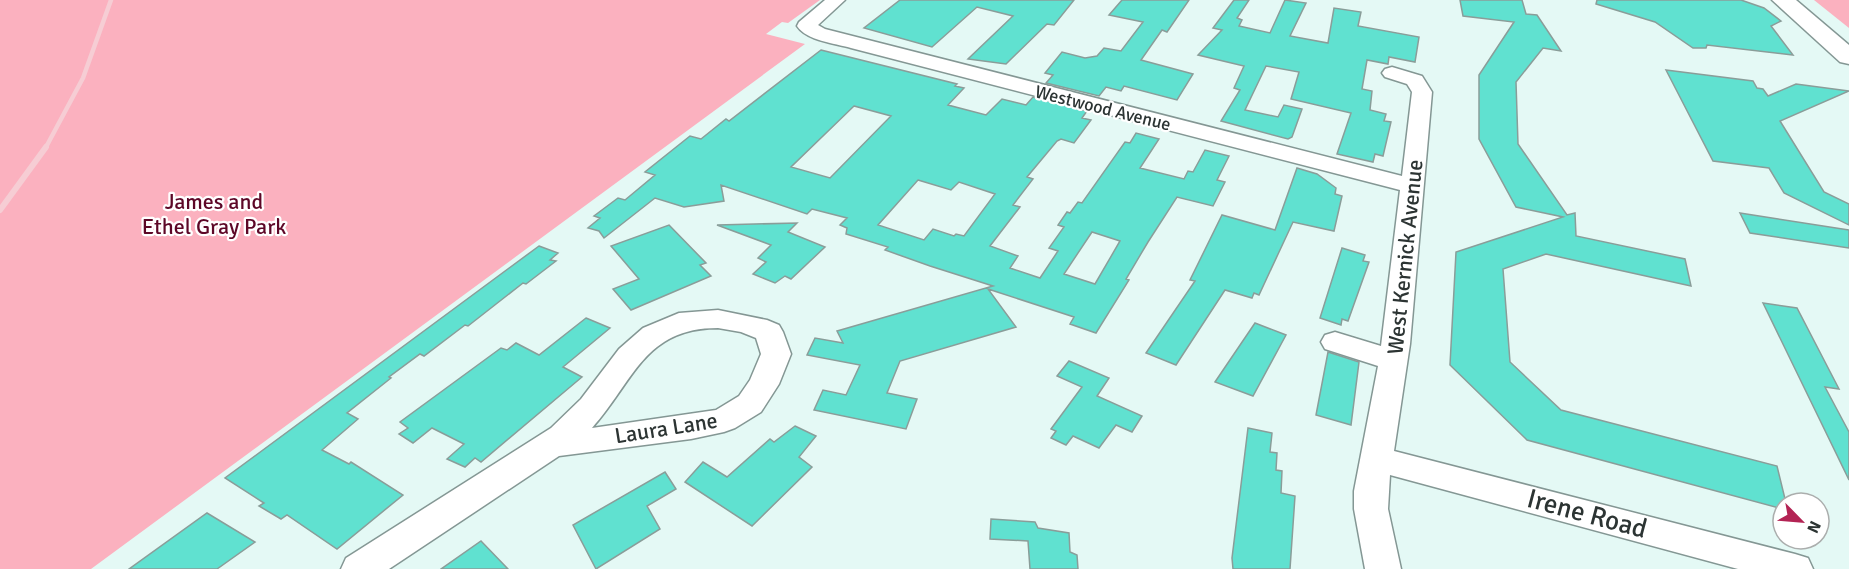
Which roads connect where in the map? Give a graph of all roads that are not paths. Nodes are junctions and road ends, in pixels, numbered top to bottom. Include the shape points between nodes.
1 (836, 0) edge
2 (1782, 0) edge
3 (1802, 0) edge
4 (1849, 39) edge
5 (1849, 57) edge
6 (1392, 73) dead end
7 (1413, 186) junction
8 (1340, 337) dead end
9 (1395, 352) junction
10 (551, 445) junction
11 (1378, 459) junction
12 (359, 569) edge
13 (1383, 569) edge
14 (1795, 569) edge

1 - 7 street, Westwood Avenue via 806,26 834,38 1114,119
2 - 5 main road
3 - 4 main road
6 - 7 street, West Kernick Avenue via 1415,80 1422,93
7 - 9 street, West Kernick Avenue
8 - 9 street
9 - 11 street, West Kernick Avenue
10 - 10 street, Laura Lane via 582,419 644,340 668,327 694,320 742,321 769,332 773,340 776,354 764,384 750,404 724,420
10 - 12 street, Laura Lane
11 - 13 street, West Kernick Avenue via 1371,509
11 - 14 street, Irene Road

